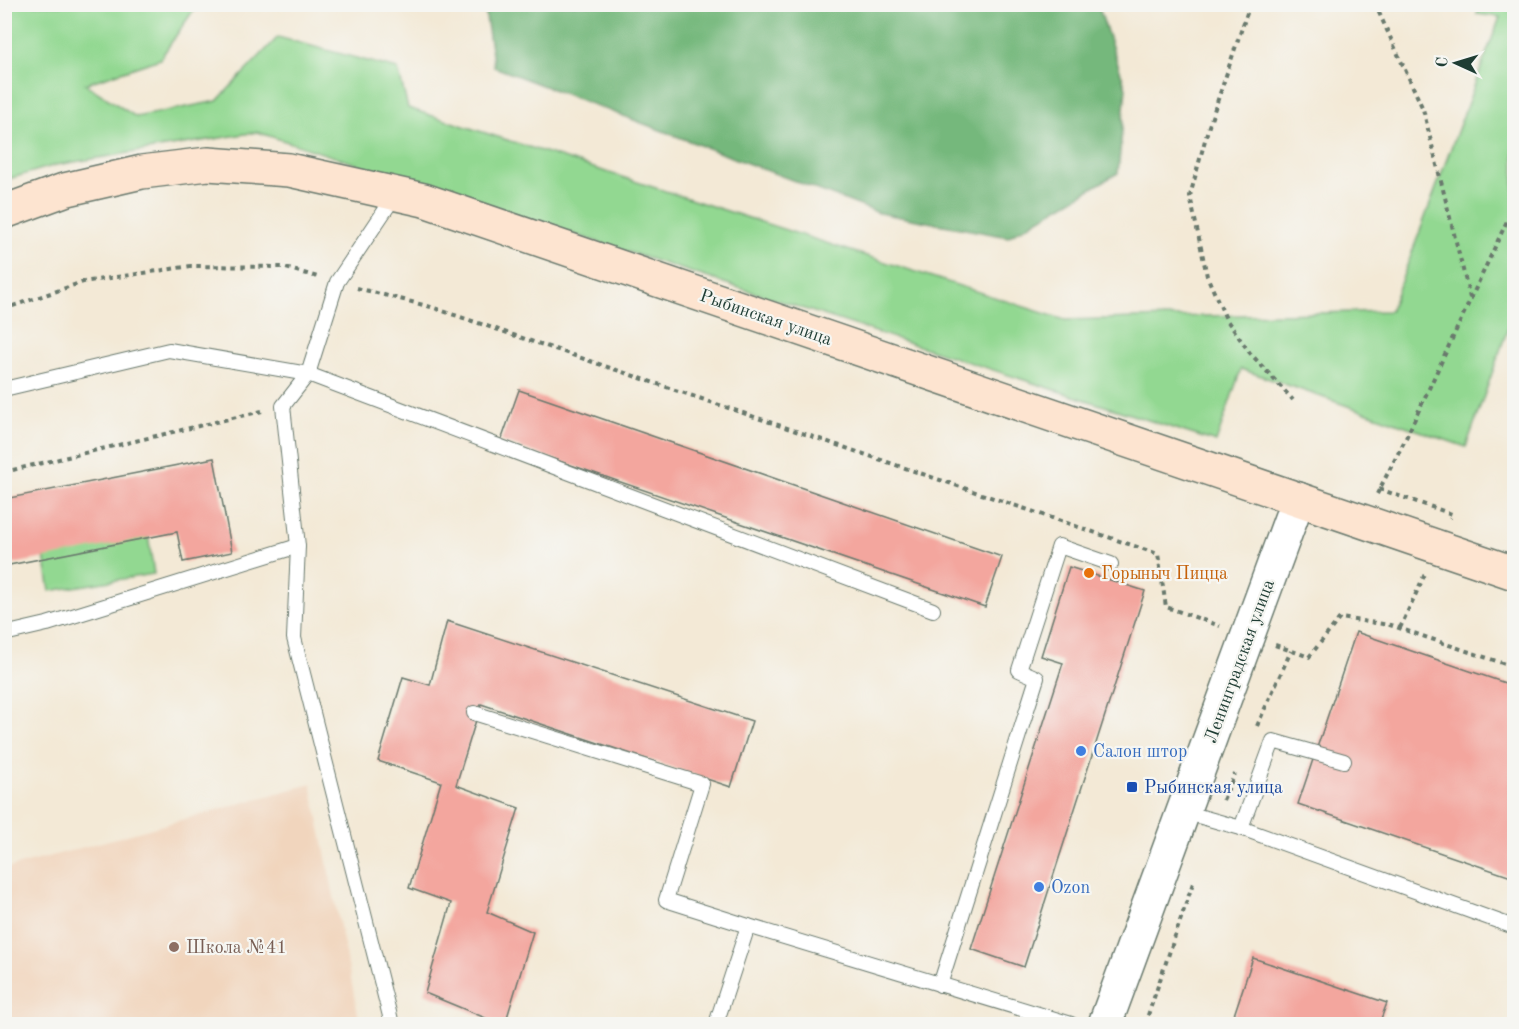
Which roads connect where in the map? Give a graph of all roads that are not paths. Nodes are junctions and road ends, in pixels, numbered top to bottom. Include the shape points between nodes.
1 (397, 192) junction
2 (4, 212) edge
3 (308, 374) junction
4 (4, 389) edge
5 (1298, 499) junction
6 (298, 546) junction
7 (1111, 564) dead end
8 (1515, 573) edge
9 (933, 610) dead end
10 (4, 634) edge
11 (474, 713) dead end
12 (1344, 761) dead end
13 (1184, 812) junction
14 (1241, 828) junction
15 (748, 926) junction
16 (1515, 927) edge
17 (940, 985) junction
18 (392, 1024) edge
19 (716, 1024) edge
20 (1071, 1024) edge
21 (1106, 1024) edge

1 - 2 main road, Рыбинская улица via 289,170 208,164 142,172 64,190
1 - 3 lane via 337,282
1 - 5 main road, Рыбинская улица
3 - 4 lane via 169,350
3 - 6 lane via 283,406
3 - 9 lane
5 - 8 main road, Рыбинская улица
5 - 13 street, Ленинградская улица
6 - 10 lane
6 - 18 lane via 294,639
7 - 17 lane via 1059,546 1019,670 1037,678
11 - 15 lane via 702,784 666,900
12 - 14 lane via 1273,741
13 - 14 lane
13 - 21 street, Ленинградская улица
14 - 16 lane
15 - 17 lane
15 - 19 lane
17 - 20 lane

